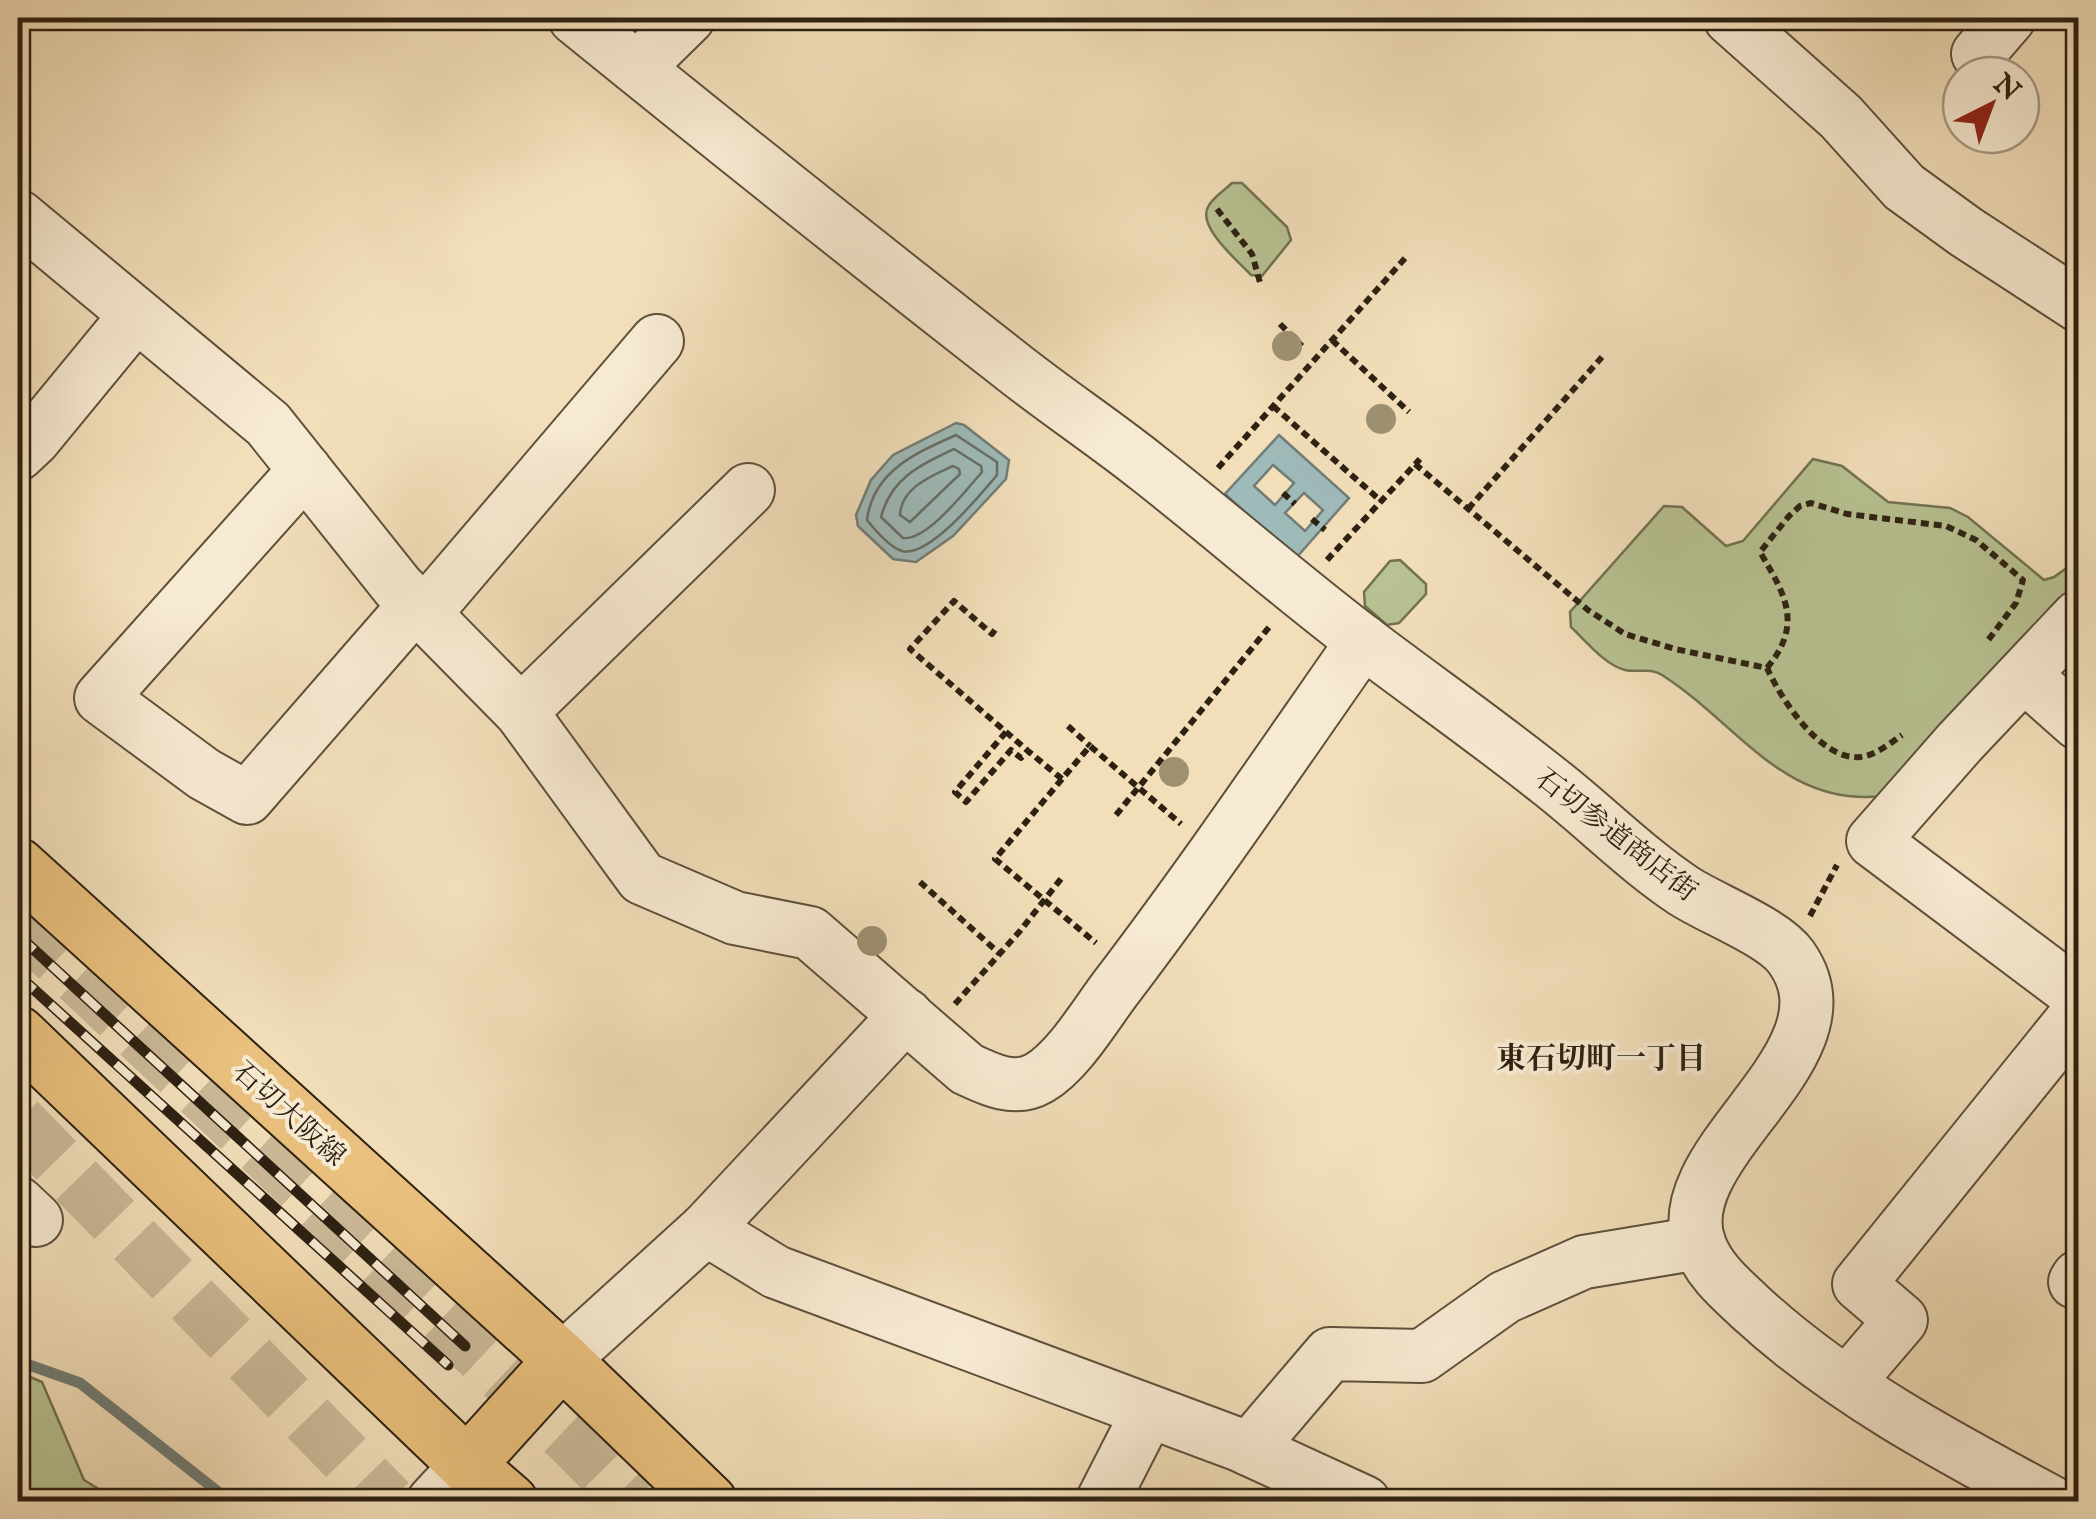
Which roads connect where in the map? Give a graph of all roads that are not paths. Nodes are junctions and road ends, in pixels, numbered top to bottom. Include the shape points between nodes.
1 (575, 18) edge
2 (688, 18) edge
3 (1730, 18) edge
4 (637, 68) junction
5 (18, 216) edge
6 (2078, 305) edge
7 (136, 314) junction
8 (656, 341) dead end
9 (18, 454) edge
10 (304, 470) junction
11 (748, 490) dead end
12 (420, 610) junction
13 (2078, 617) edge
14 (1363, 641) junction
15 (2025, 676) junction
16 (521, 712) junction
17 (2078, 723) edge
18 (18, 866) edge
19 (2078, 995) edge
20 (2078, 1012) edge
21 (918, 1025) junction
22 (19, 1039) edge
23 (706, 1229) junction
24 (1699, 1244) junction
25 (562, 1360) junction
26 (1848, 1382) junction
27 (1148, 1412) junction
28 (1249, 1450) junction
29 (450, 1483) edge
30 (510, 1502) edge
31 (708, 1502) edge
32 (1102, 1502) edge
33 (1364, 1502) edge
34 (2051, 1502) edge

1 - 4 street, 石切参道商店街
2 - 4 street
3 - 6 street via 1842,117 1904,187
4 - 14 street, 石切参道商店街
5 - 7 street
7 - 9 street
7 - 10 street via 268,424
8 - 12 street
10 - 12 street
10 - 12 street via 101,698 246,798
11 - 16 street
12 - 16 street
13 - 15 street
14 - 21 street via 1178,906 1054,1066 1019,1086 992,1081
14 - 24 street, 石切参道商店街 via 1682,890 1785,949 1801,972 1803,1032 1701,1192 1695,1210
15 - 17 street
15 - 19 street via 1873,841
16 - 21 street via 642,878 736,918 810,932
18 - 25 main road, 石切大阪線
20 - 26 street via 1859,1284 1901,1320
21 - 23 street
22 - 29 main road
23 - 25 street
23 - 27 street via 776,1272
24 - 26 street via 1718,1278 1820,1367
24 - 28 street via 1584,1262 1504,1297 1422,1356 1330,1354
25 - 29 main road
25 - 31 main road, 石切大阪線
26 - 34 street via 1944,1445
27 - 28 street
27 - 32 street
28 - 33 street
29 - 30 main road

